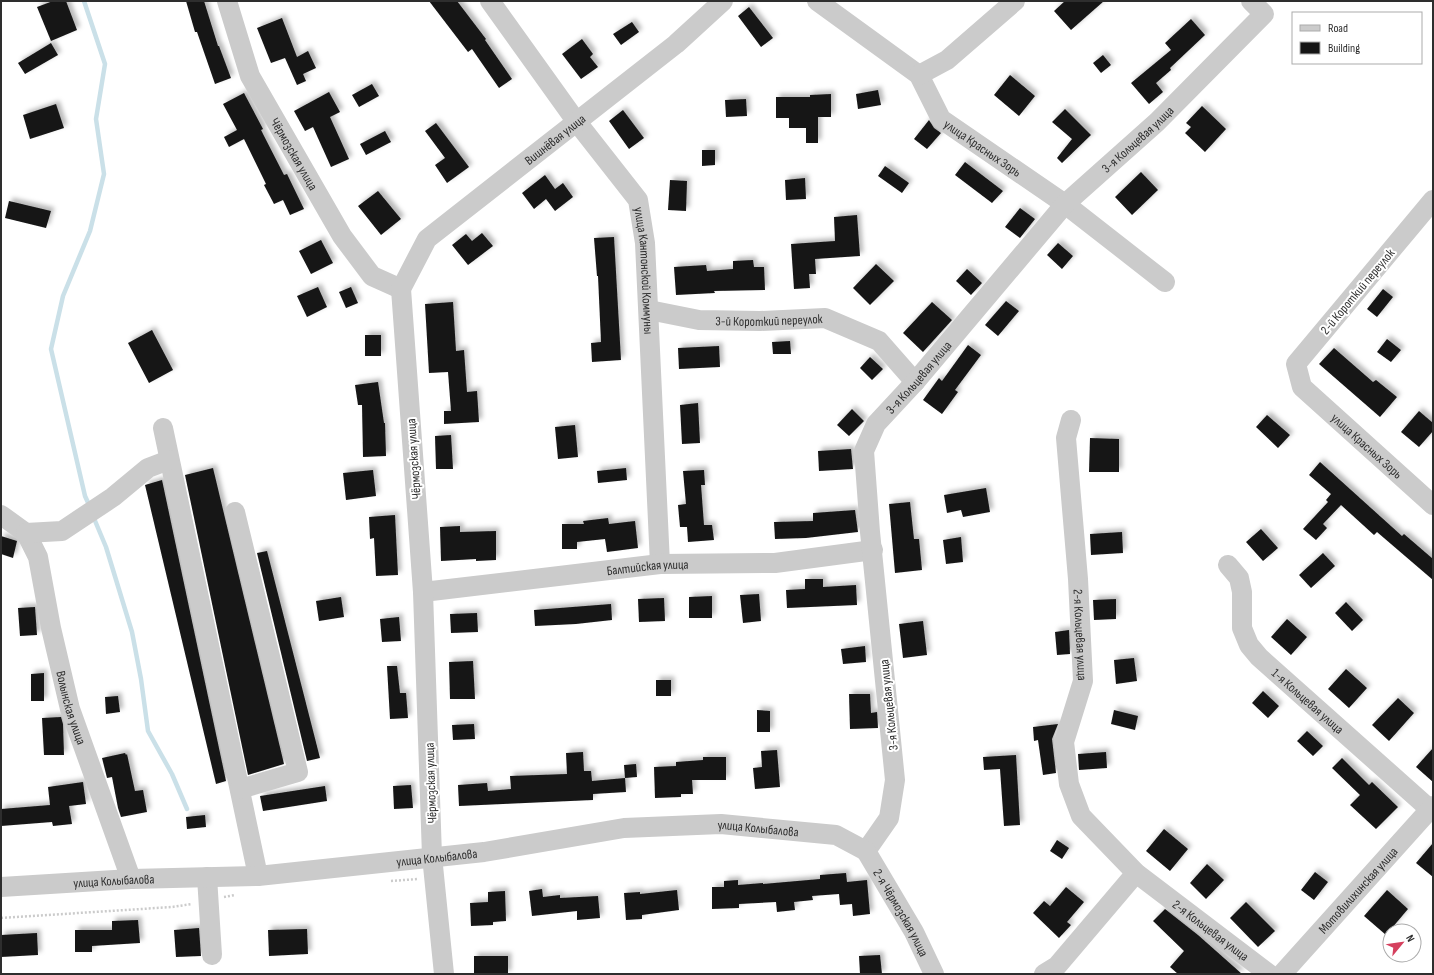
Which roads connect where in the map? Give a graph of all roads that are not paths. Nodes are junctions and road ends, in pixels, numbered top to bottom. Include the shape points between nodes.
1 (227, 1) edge
2 (490, 1) edge
3 (723, 1) edge
4 (816, 1) edge
5 (1015, 1) edge
6 (1258, 7) edge
7 (920, 75) junction
8 (576, 120) junction
9 (1065, 204) junction
10 (1429, 212) edge
11 (1165, 282) dead end
12 (401, 289) junction
13 (649, 310) junction
14 (915, 382) junction
15 (1302, 387) joint
16 (1071, 420) dead end
17 (163, 428) dead end
18 (169, 460) junction
19 (1433, 505) edge
20 (235, 512) dead end
21 (1, 515) edge
22 (26, 533) junction
23 (873, 550) junction
24 (660, 564) junction
25 (1228, 564) dead end
26 (423, 592) junction
27 (240, 789) junction
28 (1432, 809) edge
29 (866, 851) junction
30 (432, 856) junction
31 (1136, 872) junction
32 (258, 876) junction
33 (207, 877) junction
34 (131, 879) junction
35 (1, 887) edge
36 (212, 955) dead end
37 (444, 974) edge
38 (934, 974) edge
39 (1044, 974) edge
40 (1270, 974) edge
41 (1282, 974) edge

1 - 12 street, Чёрмозская улица via 250,76 342,236 372,276
2 - 8 street, улица Кантонской Коммуны
3 - 8 street, Вишнёвая улица via 676,44
4 - 7 street, улица Красных Зорь
5 - 7 street via 947,60
6 - 9 street, 3-я Кольцевая улица via 1157,122
7 - 9 street, улица Красных Зорь via 941,119
8 - 12 street, Вишнёвая улица via 427,239
8 - 13 street, улица Кантонской Коммуны via 638,200 646,243
9 - 11 street, улица Красных Зорь
9 - 14 street, 3-я Кольцевая улица
10 - 15 street, 2-й Короткий переулок via 1296,364
12 - 26 street, Чёрмозская улица
13 - 14 street, 3-й Короткий переулок via 699,320 825,318 879,341
13 - 24 street, улица Кантонской Коммуны
14 - 23 street, 3-я Кольцевая улица via 876,424 864,451
15 - 19 street, улица Красных Зорь
16 - 31 street, 2-я Кольцевая улица via 1066,438 1078,579 1083,680 1064,742 1069,784 1081,816
17 - 18 street
18 - 22 street via 148,468 113,497 62,530
18 - 27 street
20 - 27 street via 298,772
21 - 22 street
22 - 34 street, Волынская улица via 38,557 70,709
23 - 24 street, Балтийская улица via 775,563
23 - 29 street, 3-я Кольцевая улица via 895,780 889,818
24 - 26 street, Балтийская улица
25 - 28 street, 1-я Кольцевая улица via 1239,578 1242,592 1242,628 1249,645 1259,657
26 - 30 street, Чёрмозская улица
27 - 32 street
28 - 41 street, Мотовилихинская улица
29 - 30 street, улица Колыбалова via 836,835 722,824 624,828 484,852
29 - 38 street, 2-я Чёрмозская улица via 914,932
30 - 32 street, улица Колыбалова
30 - 37 street, Чёрмозская улица
31 - 39 street via 1057,966
31 - 40 street, 2-я Кольцевая улица
32 - 33 street, улица Колыбалова
33 - 34 street, улица Колыбалова
33 - 36 street
34 - 35 street, улица Колыбалова

